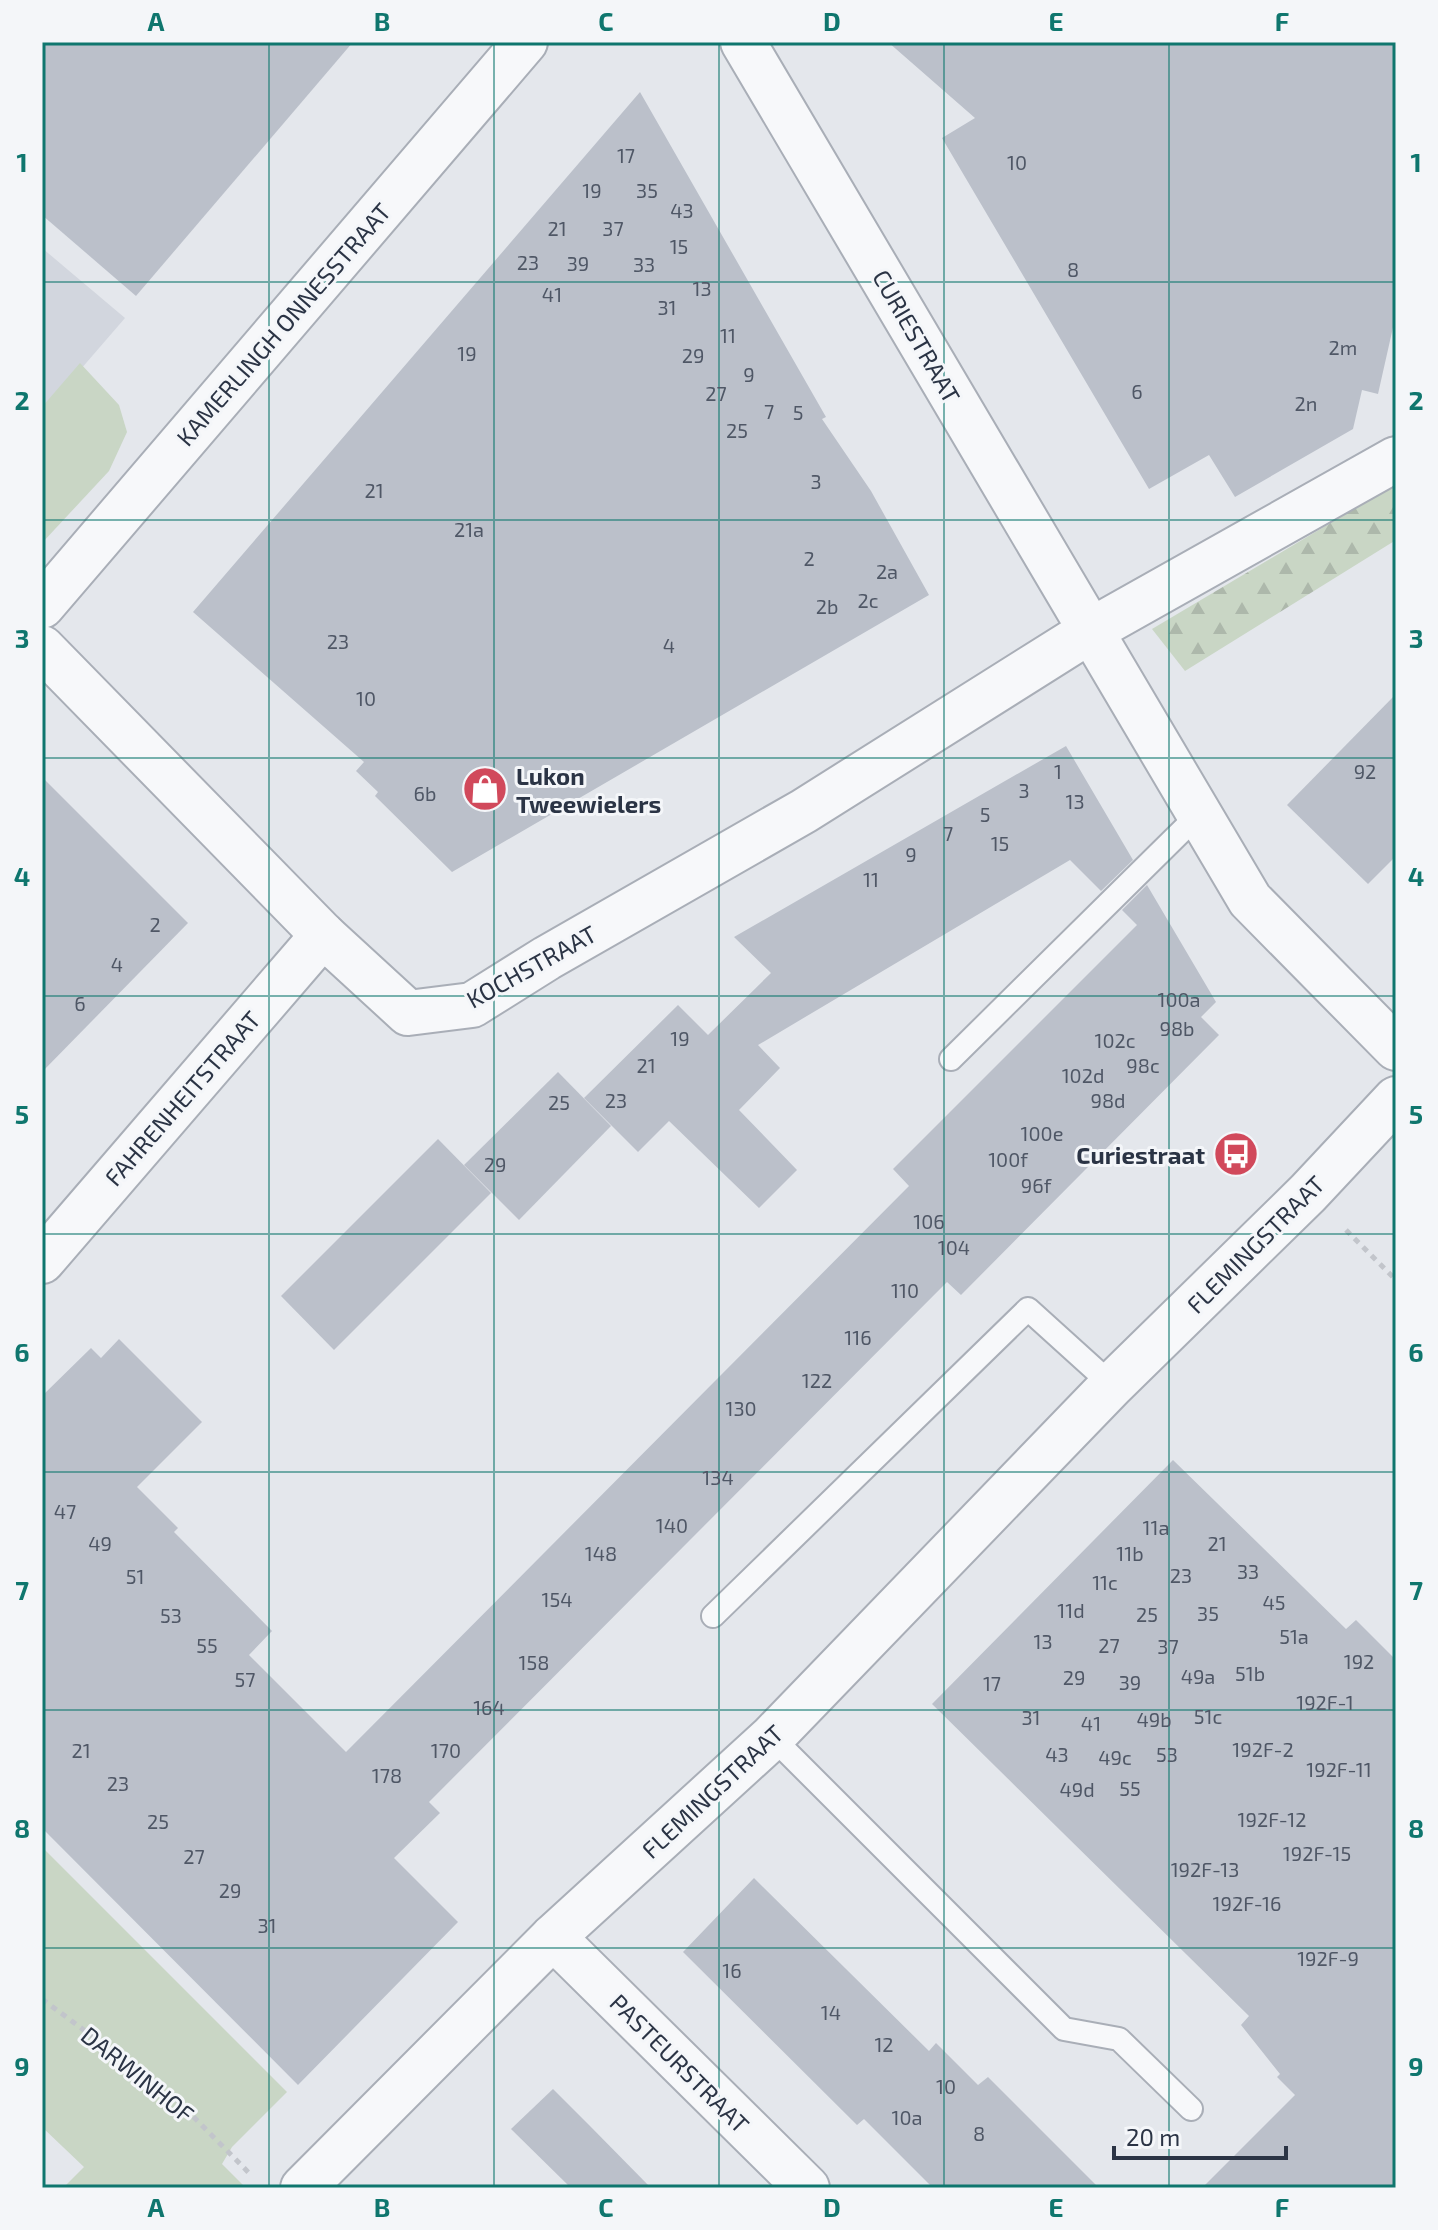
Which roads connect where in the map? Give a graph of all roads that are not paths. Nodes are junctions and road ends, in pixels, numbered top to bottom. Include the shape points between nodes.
1 (525, 42) edge
2 (743, 42) edge
3 (1396, 459) edge
4 (42, 606) edge
5 (1090, 631) junction
6 (42, 648) edge
7 (1199, 814) junction
8 (323, 935) junction
9 (1396, 1048) edge
10 (951, 1059) dead end
11 (1396, 1099) edge
12 (42, 1261) edge
13 (1112, 1385) junction
14 (713, 1616) dead end
15 (772, 1737) junction
16 (553, 1937) junction
17 (1191, 2109) dead end
18 (303, 2188) edge
19 (807, 2188) edge

1 - 4 street, KAMERLINGH ONNESSTRAAT
2 - 5 street, CURIESTRAAT
3 - 5 street
5 - 7 street, CURIESTRAAT
5 - 8 street, KOCHSTRAAT via 804,811 472,1005 408,1013
6 - 8 street, KOCHSTRAAT
7 - 9 street, CURIESTRAAT via 1250,900
7 - 10 lane
8 - 12 street, FAHRENHEITSTRAAT
11 - 13 street, FLEMINGSTRAAT
13 - 14 lane via 1028,1309
13 - 15 street, FLEMINGSTRAAT
15 - 16 street, FLEMINGSTRAAT
15 - 17 lane via 1064,2029 1119,2039
16 - 18 street, FLEMINGSTRAAT
16 - 19 street, PASTEURSTRAAT

